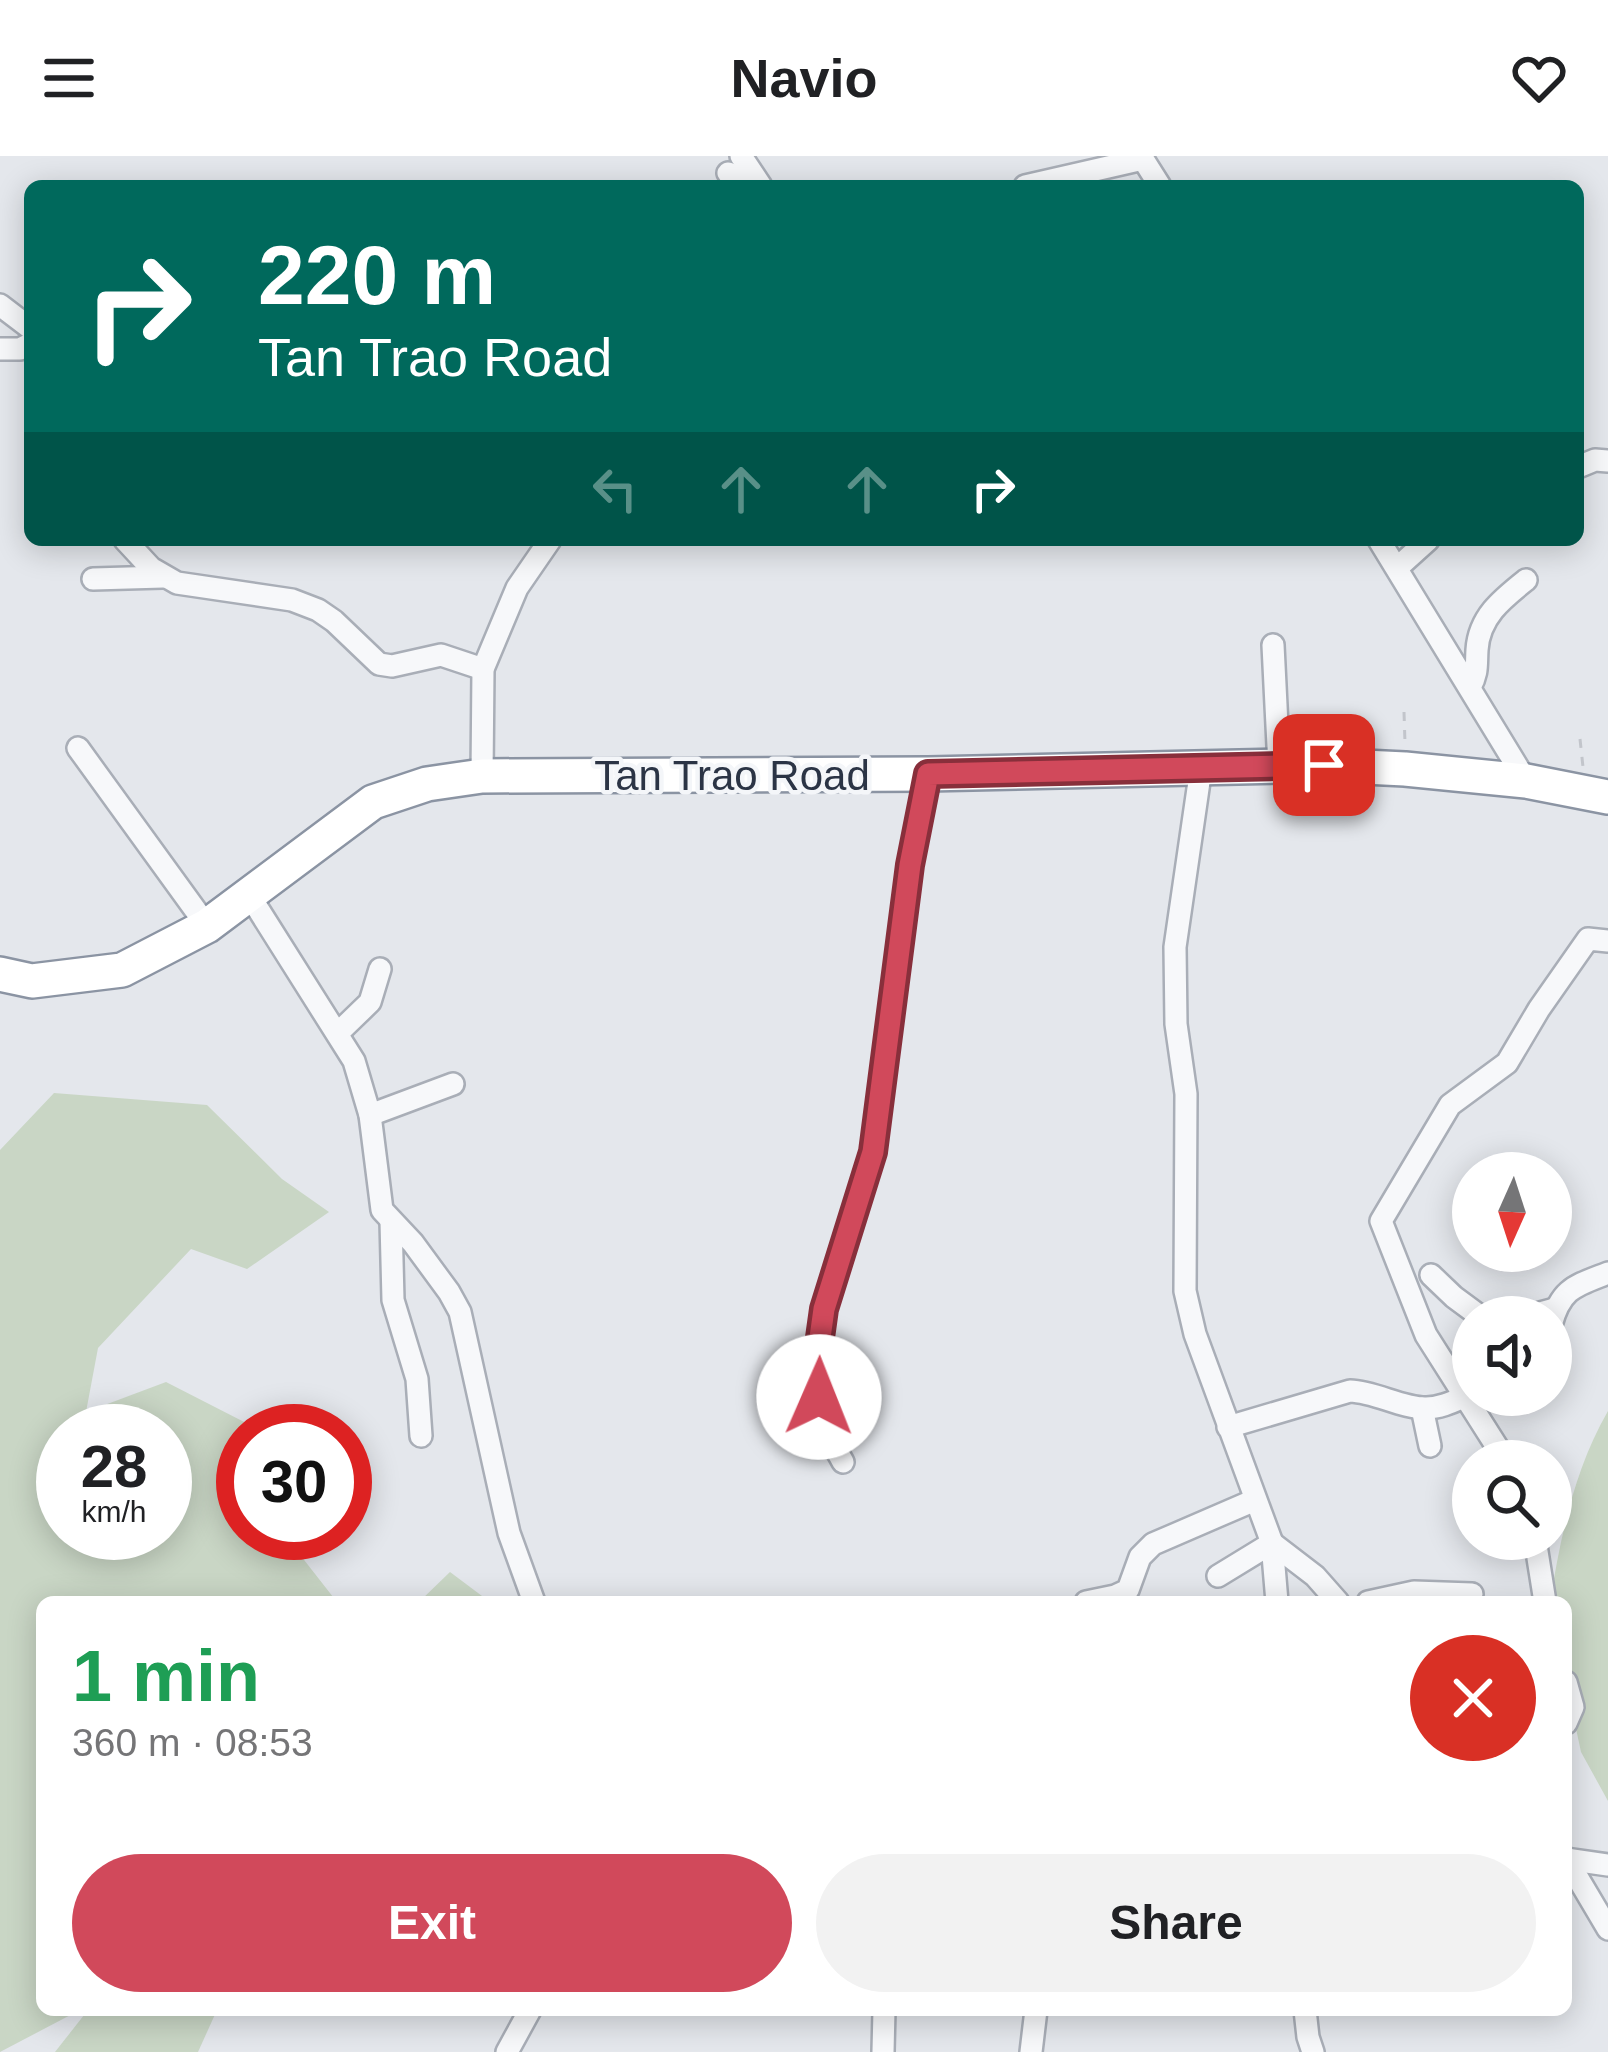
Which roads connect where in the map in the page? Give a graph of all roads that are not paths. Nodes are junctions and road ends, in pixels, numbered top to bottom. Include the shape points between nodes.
1 (1142, 157) edge
2 (1049, 180) edge
3 (0, 305) edge
4 (24, 323) edge
5 (130, 546) edge
6 (546, 546) edge
7 (1383, 546) edge
8 (1422, 546) edge
9 (1396, 568) junction
10 (163, 577) junction
11 (93, 579) dead end
12 (1526, 580) dead end
13 (1273, 645) dead end
14 (483, 669) junction
15 (1470, 687) junction
16 (78, 748) dead end
17 (1279, 766) junction
18 (1201, 768) junction
19 (928, 774) junction
20 (482, 776) junction
21 (1526, 781) junction
22 (1608, 797) edge
23 (248, 893) junction
24 (207, 926) junction
25 (1608, 941) edge
26 (380, 969) dead end
27 (0, 974) edge
28 (338, 1034) junction
29 (453, 1084) dead end
30 (370, 1114) junction
31 (391, 1221) junction
32 (1431, 1274) dead end
33 (1608, 1274) edge
34 (1452, 1296) edge
35 (1567, 1296) edge
36 (1452, 1371) edge
37 (1452, 1401) edge
38 (1422, 1408) junction
39 (1228, 1426) junction
40 (421, 1436) dead end
41 (1430, 1446) dead end
42 (842, 1462) dead end
43 (1256, 1500) junction
44 (1272, 1543) junction
45 (1538, 1560) edge
46 (1218, 1576) dead end
47 (1472, 1594) dead end
48 (532, 1596) edge
49 (1114, 1596) edge
50 (1276, 1596) edge
51 (1333, 1596) edge
52 (1396, 1596) edge
53 (1544, 1596) edge
54 (1572, 1860) edge
55 (1608, 1865) edge
56 (1572, 1869) edge
57 (1608, 1929) edge
58 (527, 2016) edge
59 (884, 2016) edge
60 (1035, 2016) edge
61 (1306, 2016) edge
62 (507, 2052) edge
63 (884, 2052) edge
64 (1031, 2052) edge
65 (1313, 2052) edge

1 - 2 street
3 - 4 street
5 - 10 street
6 - 14 street via 517,588
7 - 9 street
8 - 9 street
9 - 15 street
10 - 11 street
10 - 14 street via 318,610 379,664 441,655
12 - 15 street via 1488,615
13 - 17 street
14 - 20 street
15 - 21 street
16 - 24 street
17 - 18 highway, Tan Trao Road
17 - 21 highway, Tan Trao Road
18 - 19 highway, Tan Trao Road
18 - 39 street via 1175,947 1186,1094 1185,1291
19 - 20 highway, Tan Trao Road
19 - 42 street via 873,1152 818,1352 827,1435
20 - 23 highway, Tan Trao Road via 373,802
21 - 22 highway, Tan Trao Road
23 - 24 highway, Tan Trao Road
23 - 28 street
24 - 27 highway, Tan Trao Road via 122,970 32,981
25 - 36 street via 1588,939 1507,1063 1450,1105 1381,1221 1426,1335
26 - 28 street via 370,1002
28 - 30 street
29 - 30 street
30 - 31 street via 380,1202
31 - 40 street via 393,1300 417,1379
31 - 48 street via 460,1312 509,1534
32 - 34 street
33 - 35 street
37 - 38 street
38 - 39 street via 1350,1391
38 - 41 street
39 - 43 street
43 - 44 street
43 - 49 street via 1153,1544 1131,1586
44 - 46 street
44 - 50 street
44 - 51 street
45 - 53 street
47 - 52 street
54 - 55 street
56 - 57 street
58 - 62 street
59 - 63 street
60 - 64 street
61 - 65 street

